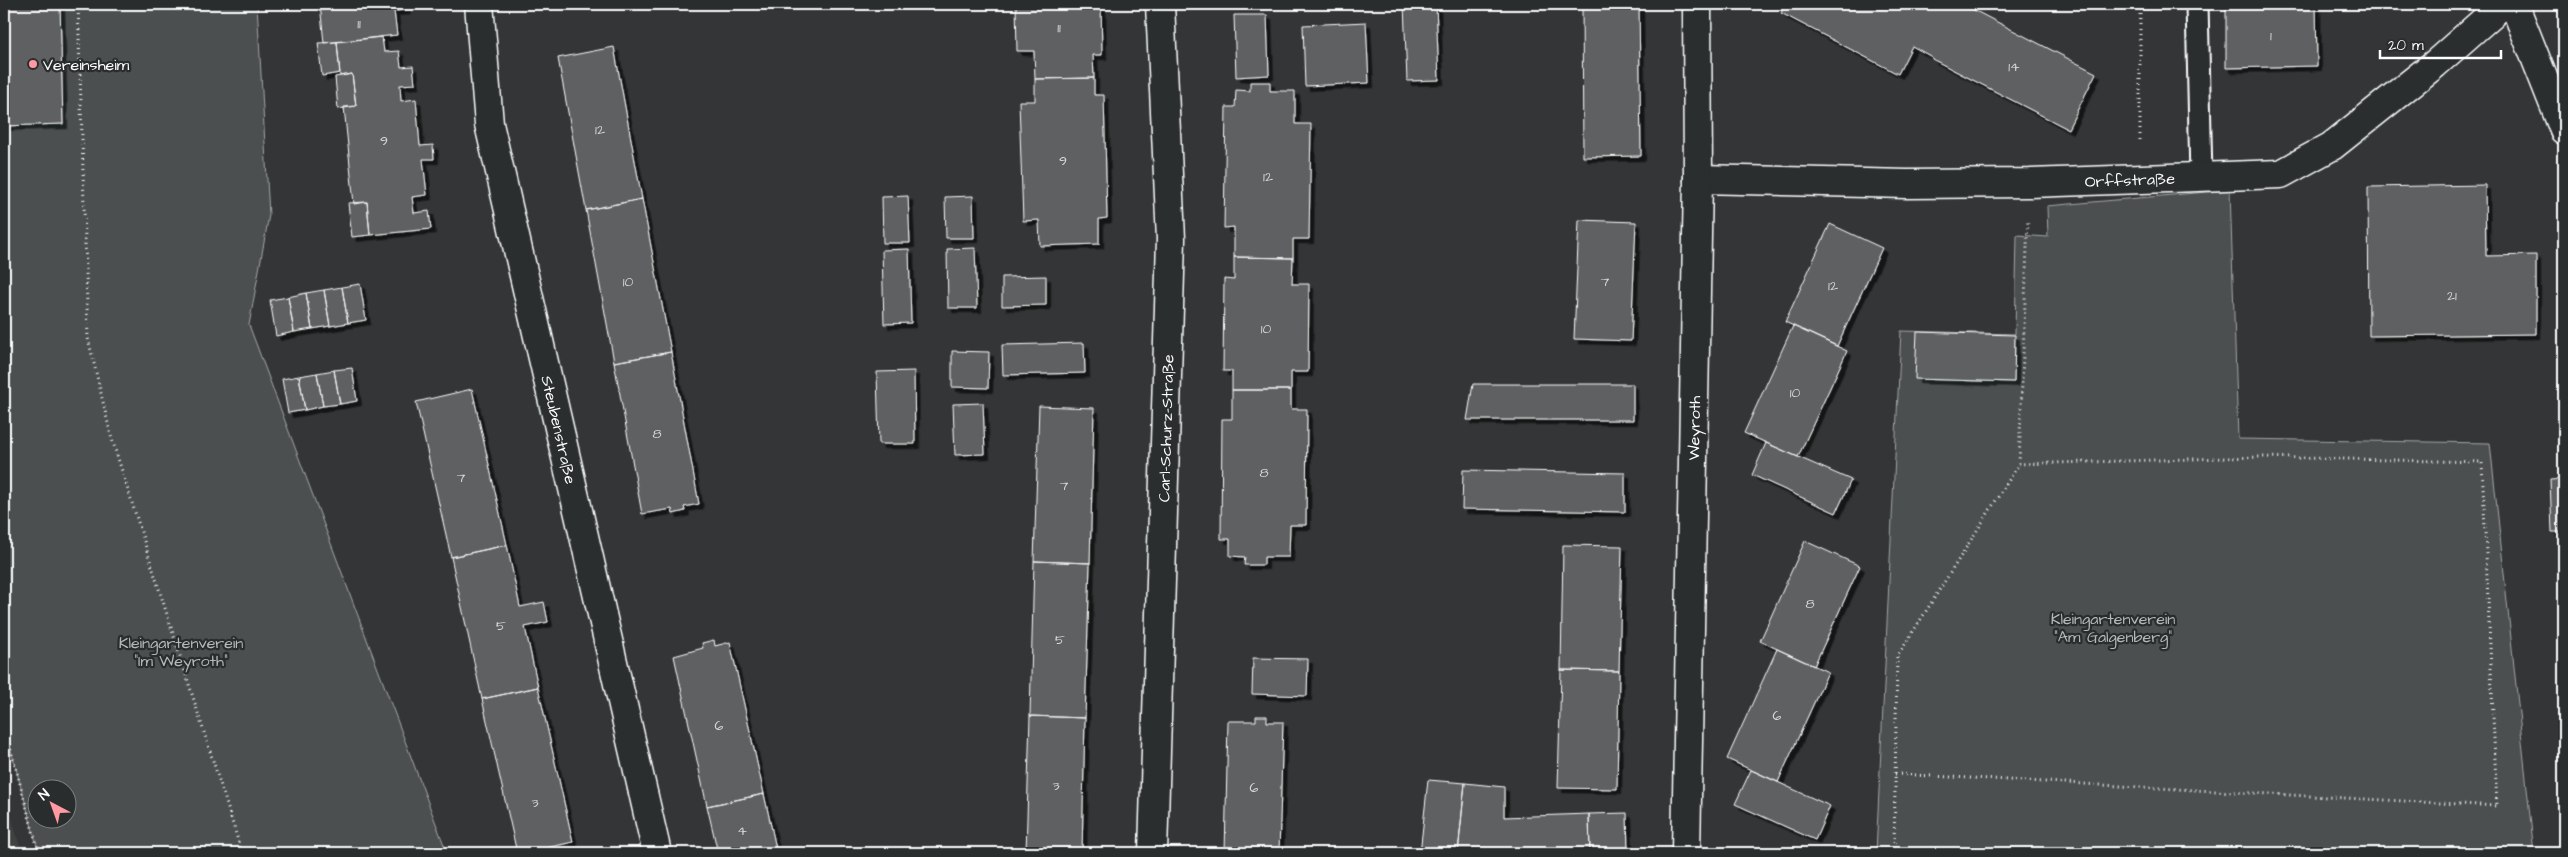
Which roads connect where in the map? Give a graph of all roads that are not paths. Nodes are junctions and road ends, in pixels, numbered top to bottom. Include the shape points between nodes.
1 (479, 4) edge
2 (1160, 4) edge
3 (1697, 4) edge
4 (2197, 4) edge
5 (2503, 4) edge
6 (2514, 4) edge
7 (2564, 130) edge
8 (2200, 177) junction
9 (1698, 179) junction
10 (657, 853) edge
11 (1153, 853) edge
12 (1686, 853) edge

1 - 10 street, Steubenstraße via 488,124
2 - 11 street, Carl-Schurz-Straße via 1171,239
3 - 9 street, Weyroth
4 - 8 lane
5 - 8 street, Orffstraße via 2435,64 2332,146 2281,174
6 - 7 street
8 - 9 street, Orffstraße via 1907,184
9 - 12 street, Weyroth

